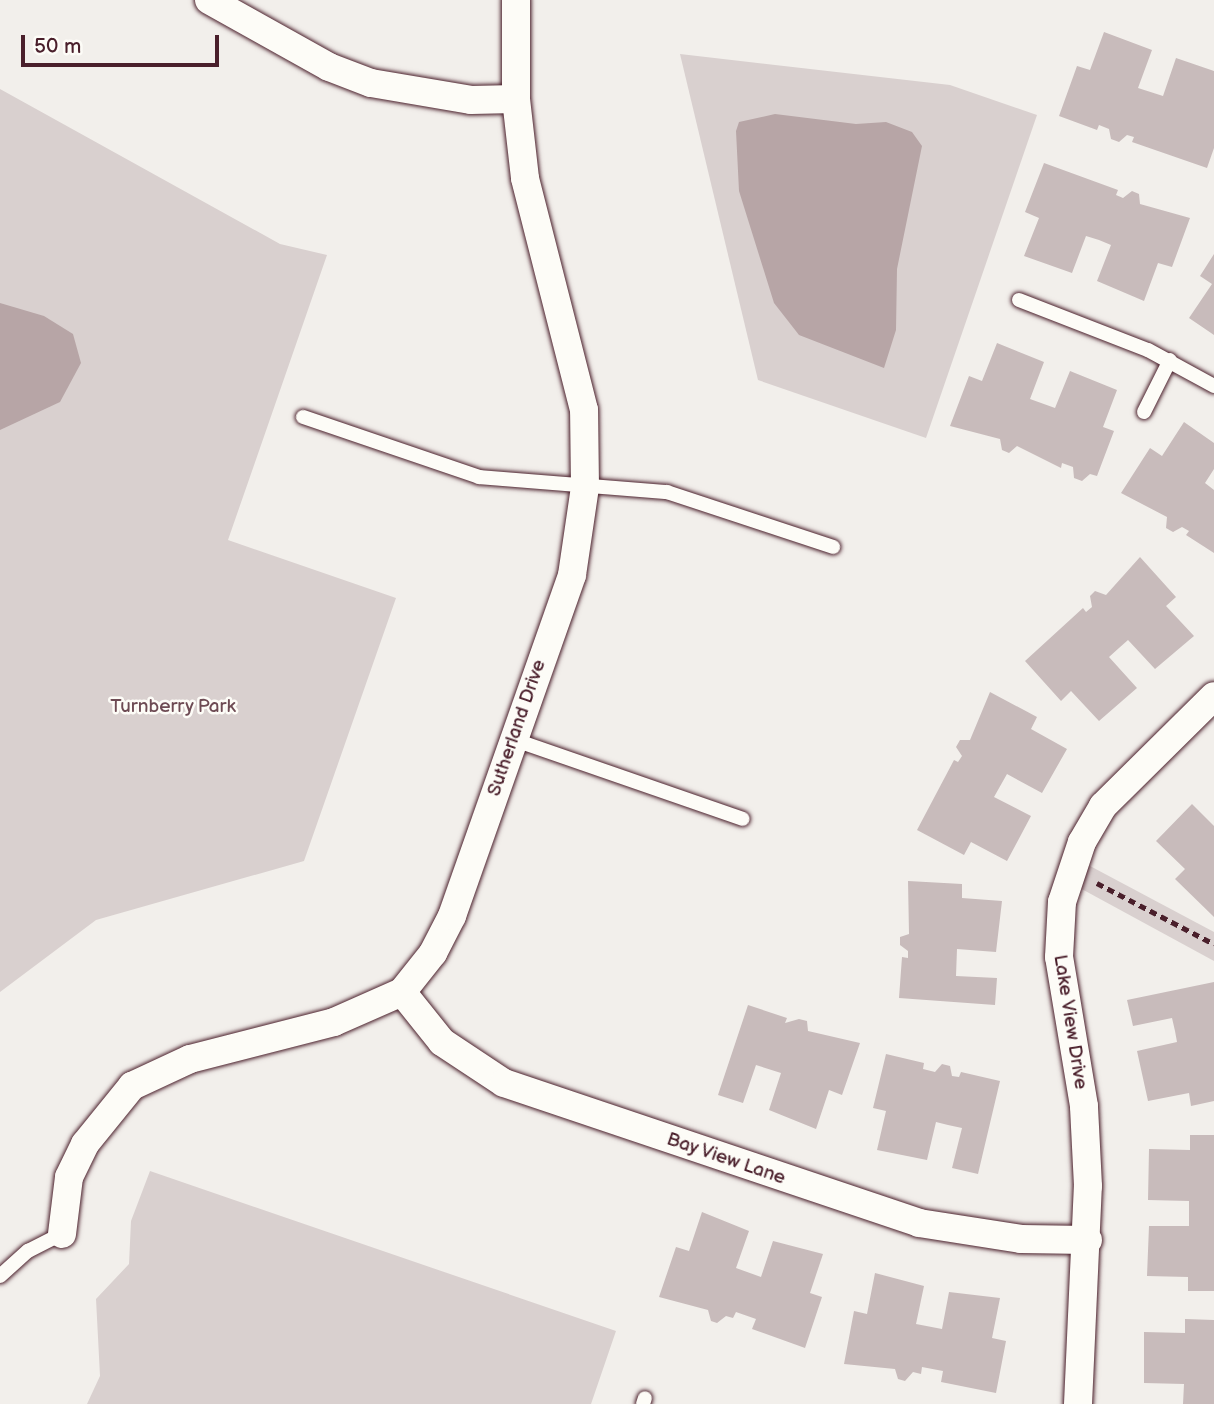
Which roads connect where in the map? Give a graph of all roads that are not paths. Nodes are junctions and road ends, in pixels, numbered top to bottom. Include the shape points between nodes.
1 (209, 0) edge
2 (516, 0) edge
3 (516, 99) junction
4 (1019, 300) dead end
5 (1170, 360) junction
6 (1214, 386) edge
7 (1144, 412) dead end
8 (303, 416) dead end
9 (585, 487) junction
10 (834, 547) dead end
11 (1214, 696) edge
12 (512, 738) junction
13 (743, 819) dead end
14 (402, 992) junction
15 (62, 1234) joint
16 (1088, 1240) junction
17 (0, 1276) edge
18 (1078, 1404) edge

1 - 3 street via 329,67 371,83 471,100
2 - 3 street, Sutherland Drive
3 - 9 street, Sutherland Drive via 525,178 584,410
4 - 5 lane
5 - 6 lane
5 - 7 lane
8 - 9 lane via 479,477
9 - 10 lane via 691,498
9 - 12 street, Sutherland Drive via 572,575
11 - 16 street, Lake View Drive via 1116,789 1087,830 1070,869 1060,915 1059,957 1084,1106
12 - 13 lane
12 - 14 street, Sutherland Drive via 452,916 433,953
14 - 15 street, Sutherland Drive via 334,1022 190,1059 132,1086 100,1120 69,1177
14 - 16 street, Bay View Lane via 442,1042 504,1083 919,1223 1003,1237
15 - 17 lane via 28,1251
16 - 18 street, Lake View Drive

